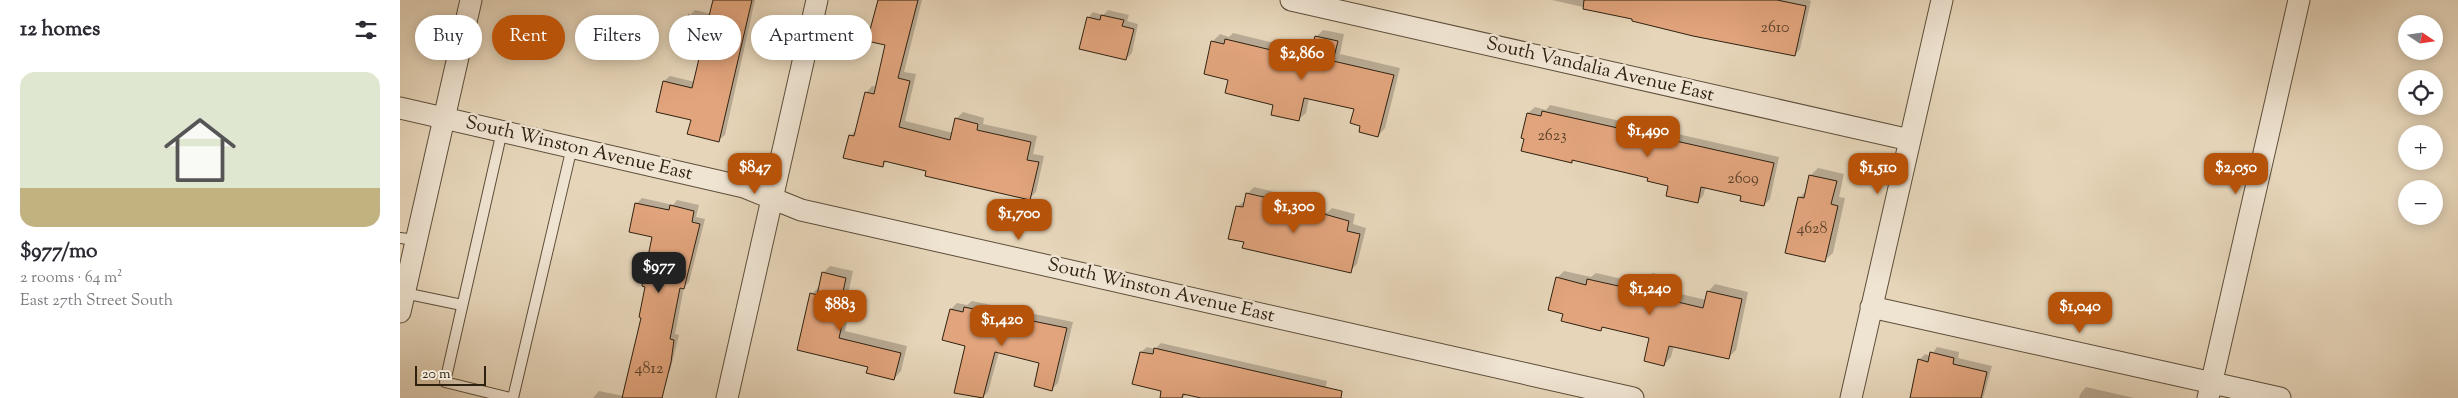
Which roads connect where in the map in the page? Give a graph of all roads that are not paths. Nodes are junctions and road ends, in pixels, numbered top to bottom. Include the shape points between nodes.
1 (471, 0) edge
2 (817, 0) edge
3 (1291, 0) edge
4 (1942, 0) edge
5 (2299, 0) edge
6 (400, 108) edge
7 (444, 118) junction
8 (502, 131) junction
9 (1910, 140) junction
10 (572, 147) junction
11 (773, 199) junction
12 (408, 239) edge
13 (402, 302) edge
14 (462, 306) junction
15 (1871, 307) junction
16 (2210, 391) edge
17 (512, 398) edge
18 (727, 398) edge
19 (1633, 398) edge
20 (1850, 398) edge
21 (2280, 398) edge

1 - 7 street
2 - 11 street
3 - 9 street, South Vandalia Avenue East
4 - 9 street
5 - 16 street
6 - 7 street, South Winston Avenue East
7 - 8 street, South Winston Avenue East
7 - 12 street
8 - 10 street, South Winston Avenue East
8 - 14 lane
9 - 15 street
10 - 11 street, South Winston Avenue East via 744,187
10 - 17 lane
11 - 18 street
11 - 19 street, South Winston Avenue East via 801,210
12 - 13 street
13 - 14 lane
14 - 17 lane via 445,382
15 - 16 street
15 - 20 street
16 - 21 street

